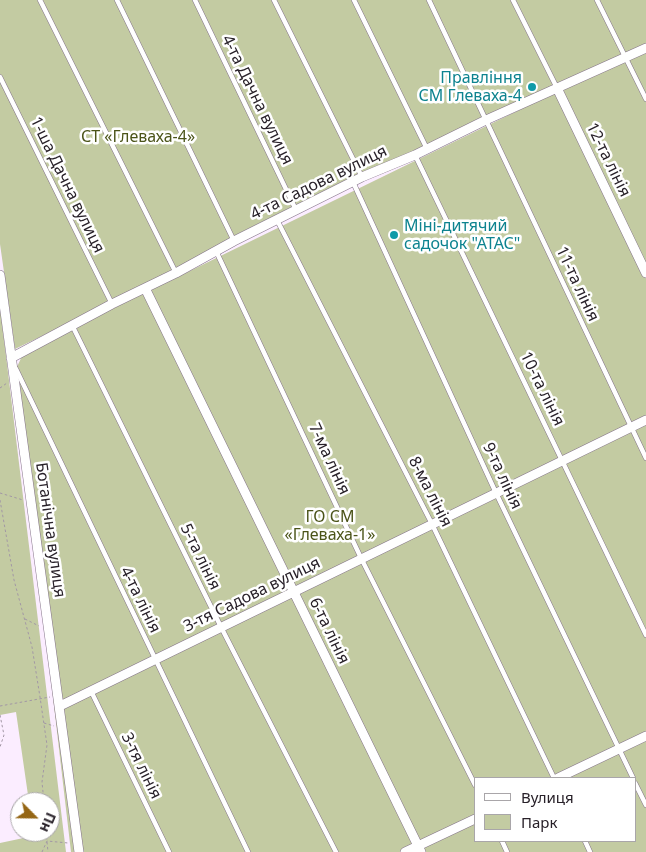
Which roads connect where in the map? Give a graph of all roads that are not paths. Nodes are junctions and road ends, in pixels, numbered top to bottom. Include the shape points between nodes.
1 (40, 0) edge
2 (117, 0) edge
3 (196, 0) edge
4 (274, 0) edge
5 (354, 0) edge
6 (429, 0) edge
7 (513, 0) edge
8 (597, 0) edge
9 (646, 48) edge
10 (626, 58) junction
11 (0, 77) edge
12 (556, 88) junction
13 (646, 99) edge
14 (486, 120) junction
15 (428, 149) junction
16 (415, 155) junction
17 (362, 177) junction
18 (353, 182) junction
19 (296, 210) junction
20 (277, 220) junction
21 (234, 241) junction
22 (216, 250) junction
23 (176, 273) junction
24 (646, 273) edge
25 (0, 275) edge
26 (145, 288) junction
27 (112, 304) junction
28 (72, 325) junction
29 (11, 358) junction
30 (646, 420) edge
31 (631, 427) junction
32 (646, 458) edge
33 (562, 460) junction
34 (496, 493) junction
35 (432, 524) junction
36 (361, 558) junction
37 (292, 591) junction
38 (221, 627) junction
39 (646, 635) edge
40 (155, 659) junction
41 (91, 691) junction
42 (60, 706) junction
43 (646, 736) edge
44 (618, 749) junction
45 (554, 777) edge
46 (560, 777) edge
47 (632, 777) edge
48 (473, 781) edge
49 (636, 785) edge
50 (646, 805) edge
51 (473, 820) edge
52 (79, 848) edge
53 (419, 849) edge
54 (169, 852) edge
55 (248, 852) edge
56 (336, 852) edge
57 (406, 852) edge

1 - 23 lane
2 - 21 lane
3 - 19 lane, 4-та Дачна вулиця
4 - 17 lane
5 - 15 lane
6 - 14 lane, 11-та лінія
7 - 12 lane
8 - 10 lane
9 - 10 street, 4-та Садова вулиця
10 - 12 street, 4-та Садова вулиця
10 - 13 lane
11 - 27 lane, 1-ша Дачна вулиця
12 - 14 street, 4-та Садова вулиця
12 - 24 street, 12-та лінія
14 - 15 street, 4-та Садова вулиця
14 - 31 lane, 11-та лінія
15 - 16 street, 4-та Садова вулиця
16 - 17 street, 4-та Садова вулиця
16 - 33 lane, 10-та лінія
17 - 18 street, 4-та Садова вулиця
18 - 19 street, 4-та Садова вулиця
18 - 34 lane, 9-та лінія
19 - 20 street, 4-та Садова вулиця
20 - 21 street, 4-та Садова вулиця
20 - 35 lane, 8-ма лінія
21 - 22 street, 4-та Садова вулиця
22 - 23 street, 4-та Садова вулиця
22 - 36 lane, 7-ма лінія
23 - 26 street, 4-та Садова вулиця
25 - 29 street, Ботанічна вулиця
26 - 27 street, 4-та Садова вулиця
26 - 37 street, 6-та лінія
27 - 28 street, 4-та Садова вулиця
28 - 29 street, 4-та Садова вулиця
28 - 38 lane, 5-та лінія
29 - 40 lane, 4-та лінія
29 - 42 street, Ботанічна вулиця
30 - 31 street, 3-тя Садова вулиця
31 - 32 lane, 11-та лінія
31 - 33 street, 3-тя Садова вулиця
33 - 34 street, 3-тя Садова вулиця
33 - 39 lane, 10-та лінія
34 - 35 street, 3-тя Садова вулиця
34 - 44 lane, 9-та лінія
35 - 36 street, 3-тя Садова вулиця
35 - 45 lane, 8-ма лінія
36 - 37 street, 3-тя Садова вулиця
36 - 48 lane, 7-ма лінія
37 - 38 street, 3-тя Садова вулиця
37 - 53 street, 6-та лінія
38 - 40 street, 3-тя Садова вулиця
38 - 56 lane, 5-та лінія
40 - 41 street, 3-тя Садова вулиця
40 - 55 lane, 4-та лінія
41 - 42 street, 3-тя Садова вулиця
41 - 54 lane, 3-тя лінія
42 - 52 street, Ботанічна вулиця
43 - 44 street
44 - 46 street
44 - 47 lane, 9-та лінія
49 - 50 lane
51 - 53 street
53 - 57 street

